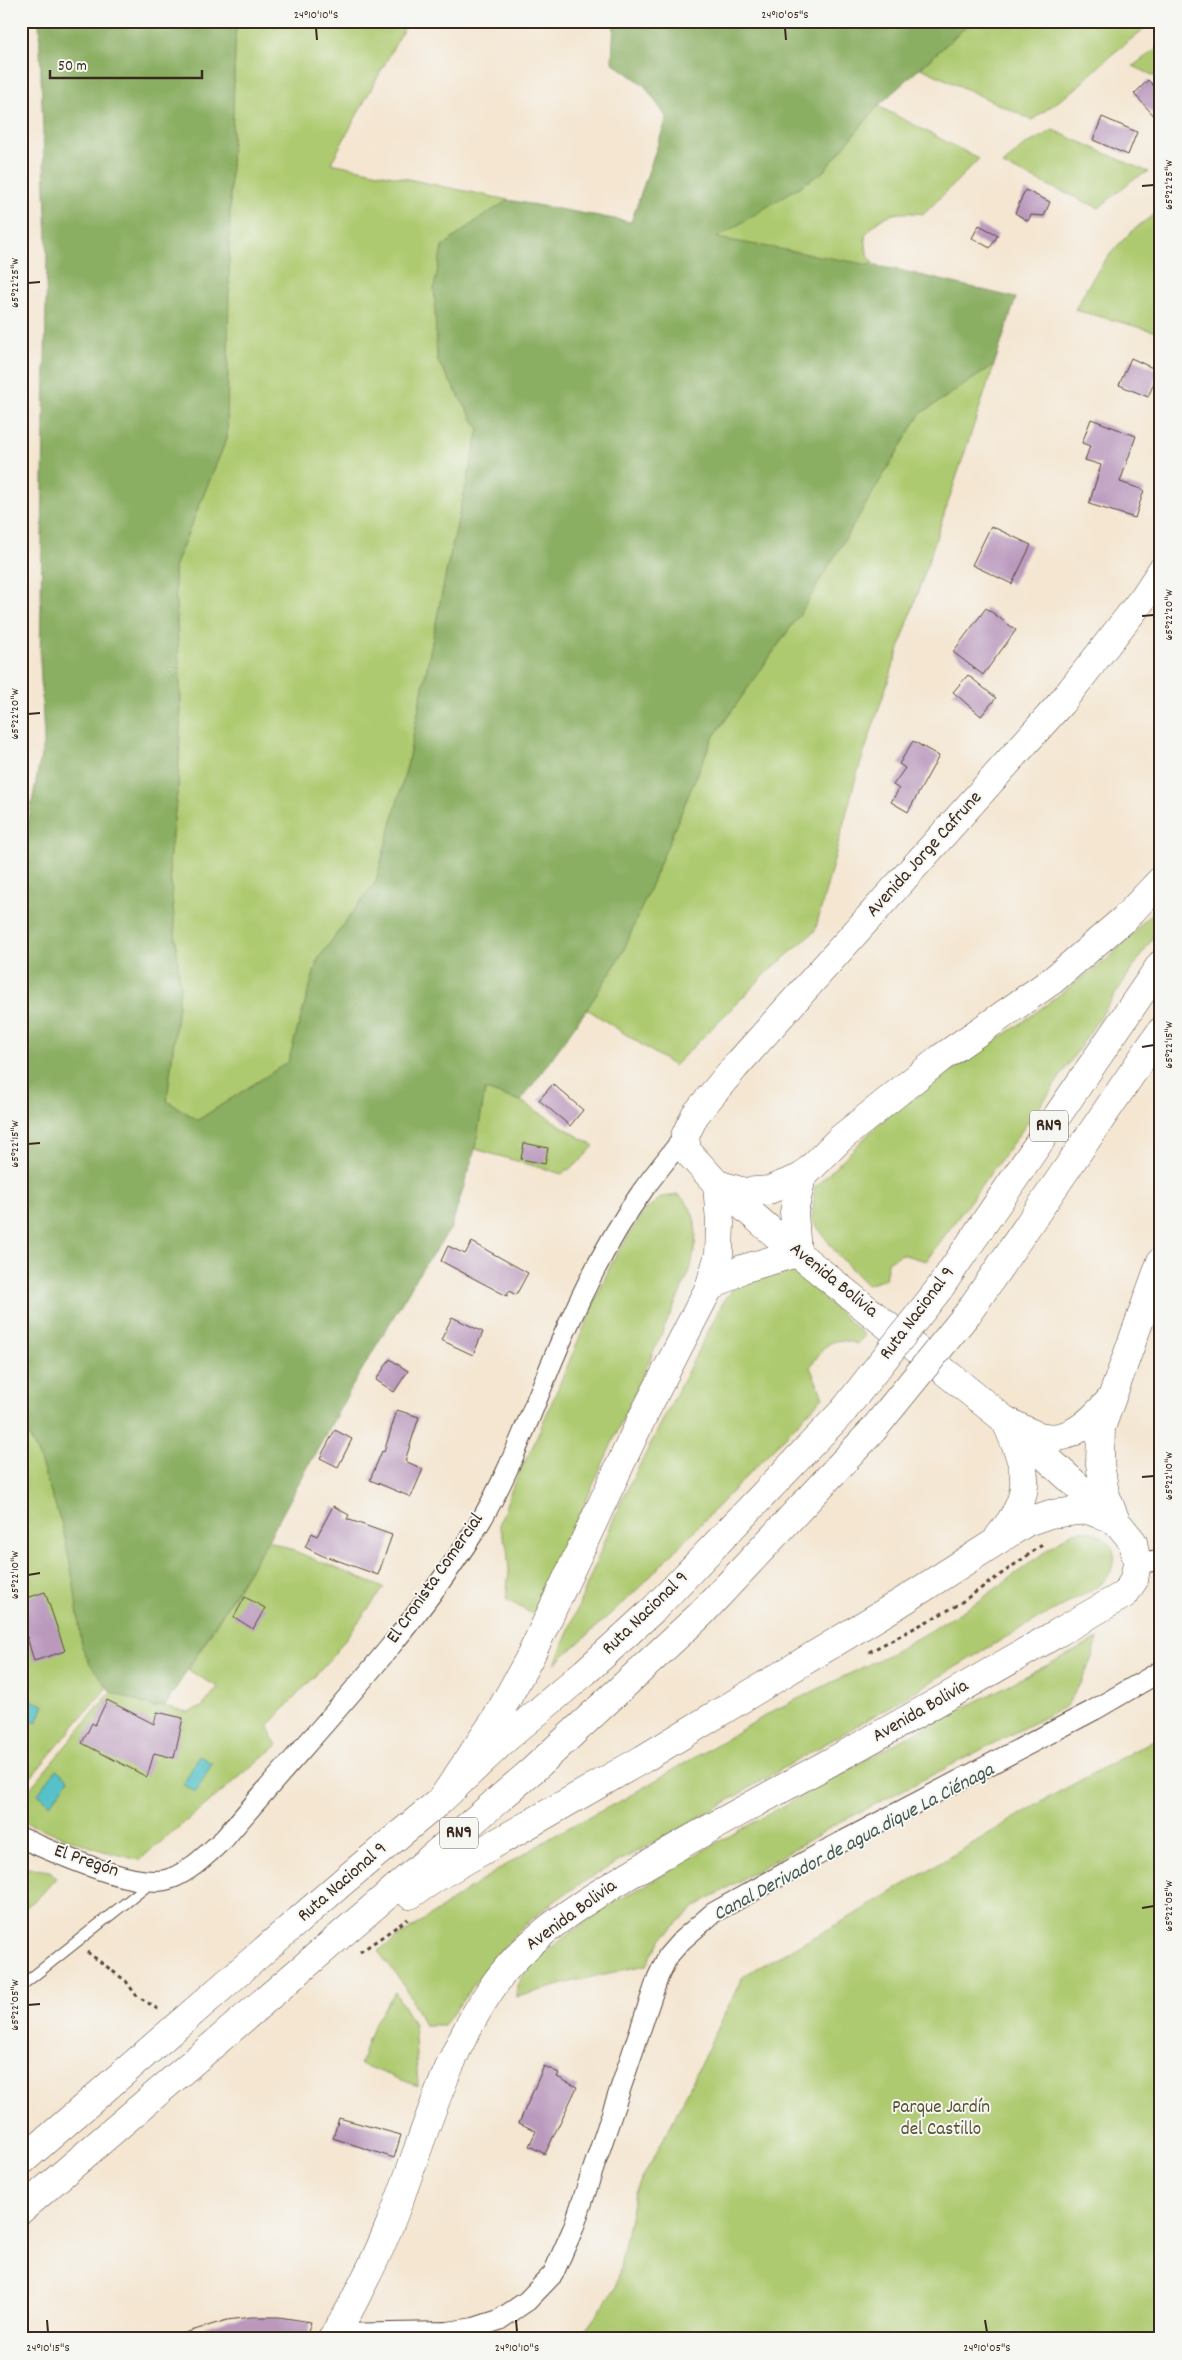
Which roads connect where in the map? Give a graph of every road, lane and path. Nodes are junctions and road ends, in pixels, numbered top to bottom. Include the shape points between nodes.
1 (1161, 571) edge
2 (1161, 880) edge
3 (1161, 964) edge
4 (1161, 1031) edge
5 (685, 1136) junction
6 (802, 1176) junction
7 (717, 1184) junction
8 (797, 1252) junction
9 (1161, 1261) edge
10 (709, 1288) junction
11 (1112, 1397) junction
12 (1004, 1420) junction
13 (1116, 1521) junction
14 (1045, 1543) dead end
15 (990, 1546) junction
16 (1149, 1561) edge
17 (866, 1653) dead end
18 (1161, 1671) edge
19 (441, 1800) junction
20 (21, 1838) edge
21 (153, 1881) junction
22 (413, 1916) dead end
23 (72, 1943) junction
24 (347, 1946) junction
25 (21, 1986) edge
26 (182, 2022) junction
27 (21, 2162) edge
28 (21, 2210) edge
29 (336, 2337) edge

1 - 5 main road, Avenida Jorge Cafrune via 1061,703 735,1067 695,1115
2 - 6 main road via 1124,918 1053,980 941,1058 841,1138
3 - 19 main road, Ruta Nacional 9 / RN9, bridge via 939,1289 844,1410 654,1609
4 - 24 main road, Ruta Nacional 9 / RN9, bridge via 968,1313 873,1430 679,1634
5 - 7 main road, Avenida Bolivia via 688,1151
5 - 21 street, El Cronista Comercial via 642,1191 596,1266 501,1482 474,1532 441,1580 379,1659 224,1839 195,1865 171,1879
6 - 7 main road via 768,1190 744,1192
6 - 8 main road via 794,1212
7 - 8 main road, Avenida Bolivia
7 - 10 main road via 719,1254
8 - 10 main road via 742,1269
8 - 12 main road, Avenida Bolivia
9 - 11 main road
10 - 19 main road via 643,1416 531,1655 498,1717
11 - 12 main road via 1083,1428 1064,1436 1040,1437
11 - 13 main road via 1101,1428 1100,1464 1105,1494
12 - 13 main road, Avenida Bolivia
12 - 15 main road via 1021,1457 1025,1478 1022,1499 1013,1519
13 - 15 main road via 1088,1510 1050,1514 1027,1522
13 - 16 main road, Avenida Bolivia
14 - 17 path via 956,1606
15 - 24 main road via 651,1754 442,1874 370,1924
16 - 29 main road, Avenida Bolivia via 1125,1594 593,1896 512,1961 461,2041 375,2260
18 - 29 street via 713,1913 668,1956 658,1977 573,2229 553,2274 527,2301 499,2320 448,2332
19 - 26 main road, Ruta Nacional 9 / RN9
20 - 21 street, El Pregón via 103,1872
21 - 23 lane
22 - 24 path
23 - 25 lane
23 - 26 path via 126,1981 149,2005
24 - 28 main road, Ruta Nacional 9 / RN9
26 - 27 main road, Ruta Nacional 9 / RN9

